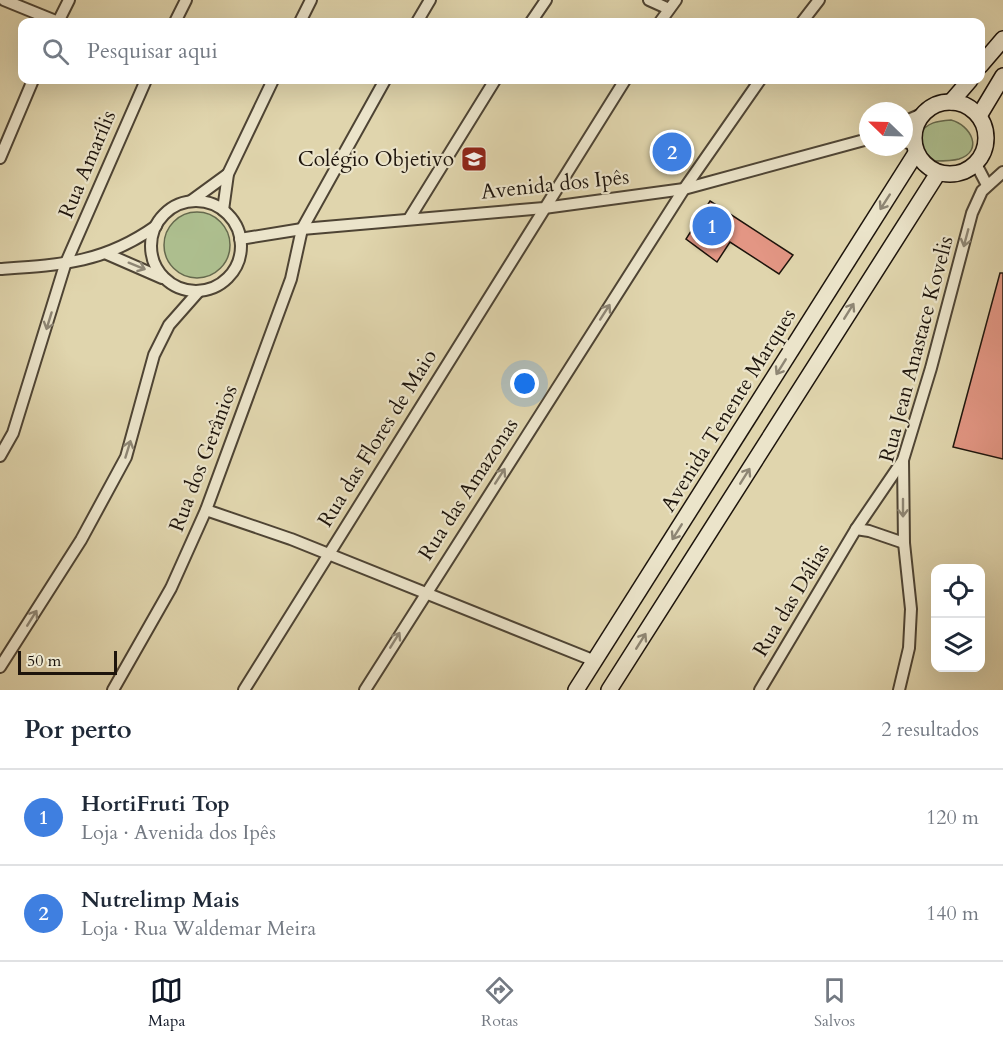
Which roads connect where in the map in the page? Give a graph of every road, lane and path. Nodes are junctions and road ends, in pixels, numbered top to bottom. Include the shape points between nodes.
1 (4, 0) edge
2 (69, 0) edge
3 (186, 0) edge
4 (311, 0) edge
5 (430, 0) edge
6 (546, 0) edge
7 (649, 0) edge
8 (819, 0) edge
9 (672, 5) edge
10 (48, 18) edge
11 (60, 18) edge
12 (177, 18) edge
13 (302, 18) edge
14 (419, 18) edge
15 (534, 18) edge
16 (663, 18) edge
17 (805, 18) edge
18 (1003, 39) edge
19 (985, 61) edge
20 (1003, 76) edge
21 (31, 84) edge
22 (144, 84) edge
23 (271, 84) edge
24 (383, 84) edge
25 (493, 84) edge
26 (622, 84) edge
27 (757, 84) edge
28 (967, 84) edge
29 (951, 102) junction
30 (924, 112) junction
31 (979, 116) junction
32 (913, 118) edge
33 (913, 140) edge
34 (859, 142) edge
35 (913, 147) edge
36 (906, 156) edge
37 (0, 158) edge
38 (976, 164) junction
39 (1003, 172) edge
40 (938, 173) junction
41 (228, 174) junction
42 (987, 184) junction
43 (684, 189) junction
44 (191, 201) junction
45 (544, 208) junction
46 (223, 210) junction
47 (409, 219) junction
48 (156, 226) junction
49 (302, 229) junction
50 (240, 238) junction
51 (107, 254) junction
52 (65, 264) junction
53 (0, 269) edge
54 (166, 279) junction
55 (199, 291) junction
56 (0, 456) edge
57 (903, 460) junction
58 (206, 510) junction
59 (856, 529) junction
60 (904, 543) junction
61 (326, 554) junction
62 (424, 594) junction
63 (595, 661) junction
64 (0, 667) edge
65 (113, 690) edge
66 (244, 690) edge
67 (364, 690) edge
68 (576, 690) edge
69 (609, 690) edge
70 (760, 690) edge
71 (899, 690) edge

1 - 10 street
2 - 11 street
3 - 12 street
4 - 13 street
5 - 14 street
6 - 15 street
7 - 9 street
8 - 17 street
9 - 16 street
18 - 19 main road
20 - 31 main road
21 - 37 street
22 - 52 street, Rua Amarílis
23 - 41 street
24 - 49 street, Rua dos Gerânios
25 - 47 street
26 - 45 street, Rua das Flores de Maio
27 - 43 street, Rua das Amazonas
28 - 29 main road
29 - 30 main road
29 - 31 main road
30 - 32 street
30 - 33 main road, Avenida Tenente Marques
31 - 38 main road via 986,135
34 - 43 street, Avenida dos Ipês
35 - 40 main road
36 -> 63 main road, Avenida Tenente Marques
38 - 40 main road via 958,174
38 - 42 street
39 - 42 street, Rua Jean Anastace Kovelis
69 -> 40 main road
41 - 44 street
41 - 46 street
42 -> 57 street, Rua Jean Anastace Kovelis via 972,213
43 - 45 street, Avenida dos Ipês
62 -> 43 street, Rua das Amazonas
44 - 46 street
44 - 48 street via 170,209
45 - 47 street, Avenida dos Ipês
45 - 61 street, Rua das Flores de Maio
46 - 50 street
47 - 49 street, Avenida dos Ipês
48 - 51 street
48 - 54 street via 153,259
49 - 50 street, Avenida dos Ipês
49 - 58 street, Rua dos Gerânios via 291,279
50 - 55 street via 241,252 230,275 211,289
51 - 52 street
51 -> 54 street
52 - 53 street
52 -> 56 street, Rua Amarílis via 13,433
54 - 55 street via 181,288
64 -> 55 street via 81,540 126,457 154,355 169,326
57 - 59 street, Rua das Dálias
57 -> 60 street, Rua Jean Anastace Kovelis
58 - 61 street
58 - 65 street, Rua dos Gerânios via 171,588
59 - 60 street, Rua das Dálias
59 - 70 street, Rua das Dálias
60 - 71 street, Rua Jean Anastace Kovelis via 911,609 909,648
61 - 62 street
61 - 66 street, Rua das Flores de Maio
62 - 63 street
67 -> 62 street, Rua das Amazonas
63 - 68 main road, Avenida Tenente Marques

